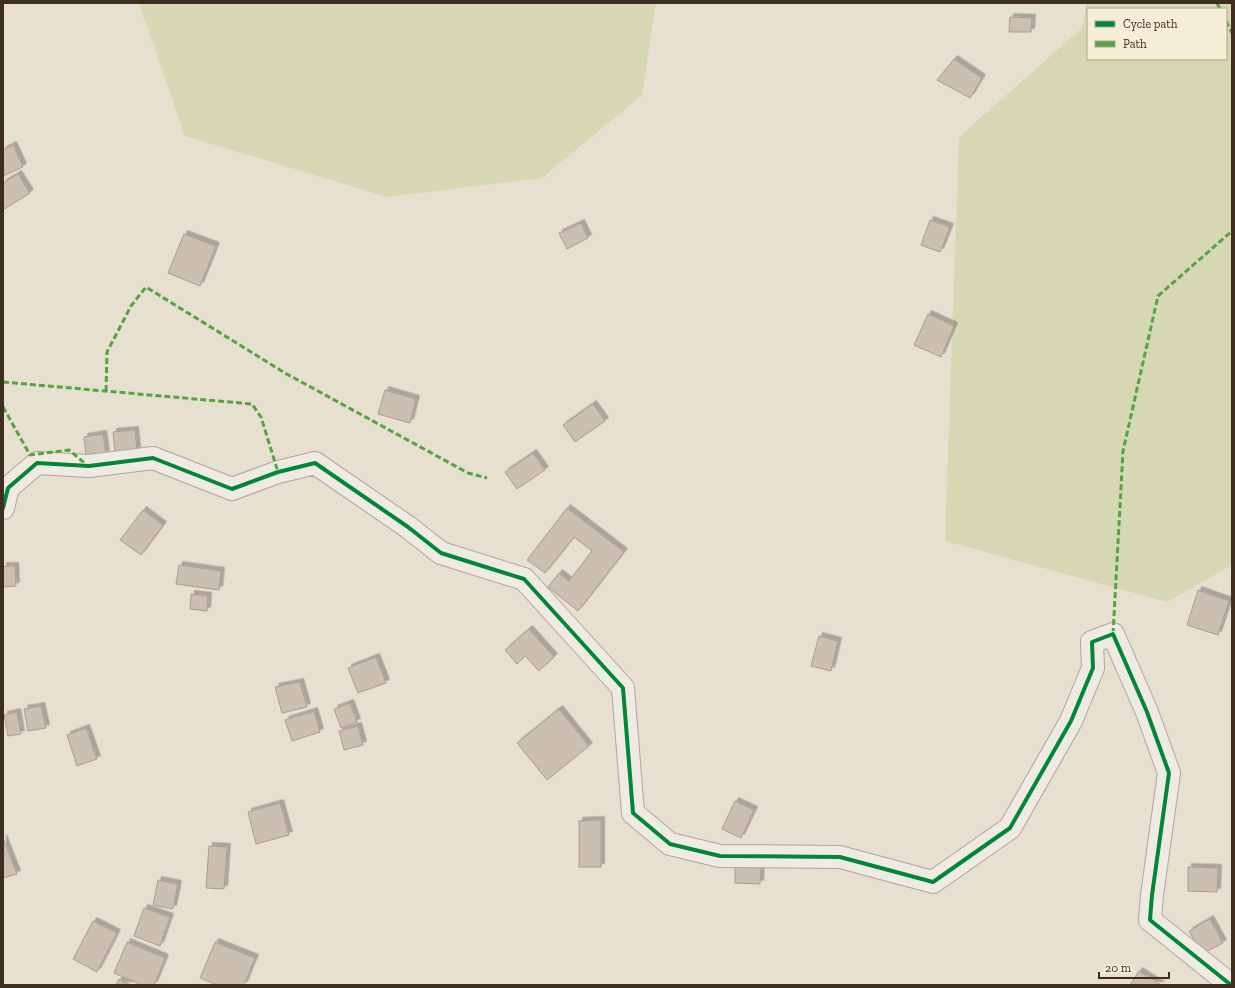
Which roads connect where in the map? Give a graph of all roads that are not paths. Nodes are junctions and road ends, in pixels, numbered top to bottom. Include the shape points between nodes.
1 (3, 508) edge
2 (1232, 985) edge

1 - 2 street via 8,488 37,463 89,466 153,458 232,489 278,472 315,463 441,553 524,579 622,688 633,813 670,844 720,856 840,857 933,882 1010,828 1071,721 1092,668 1092,642 1113,634 1169,773 1150,920

